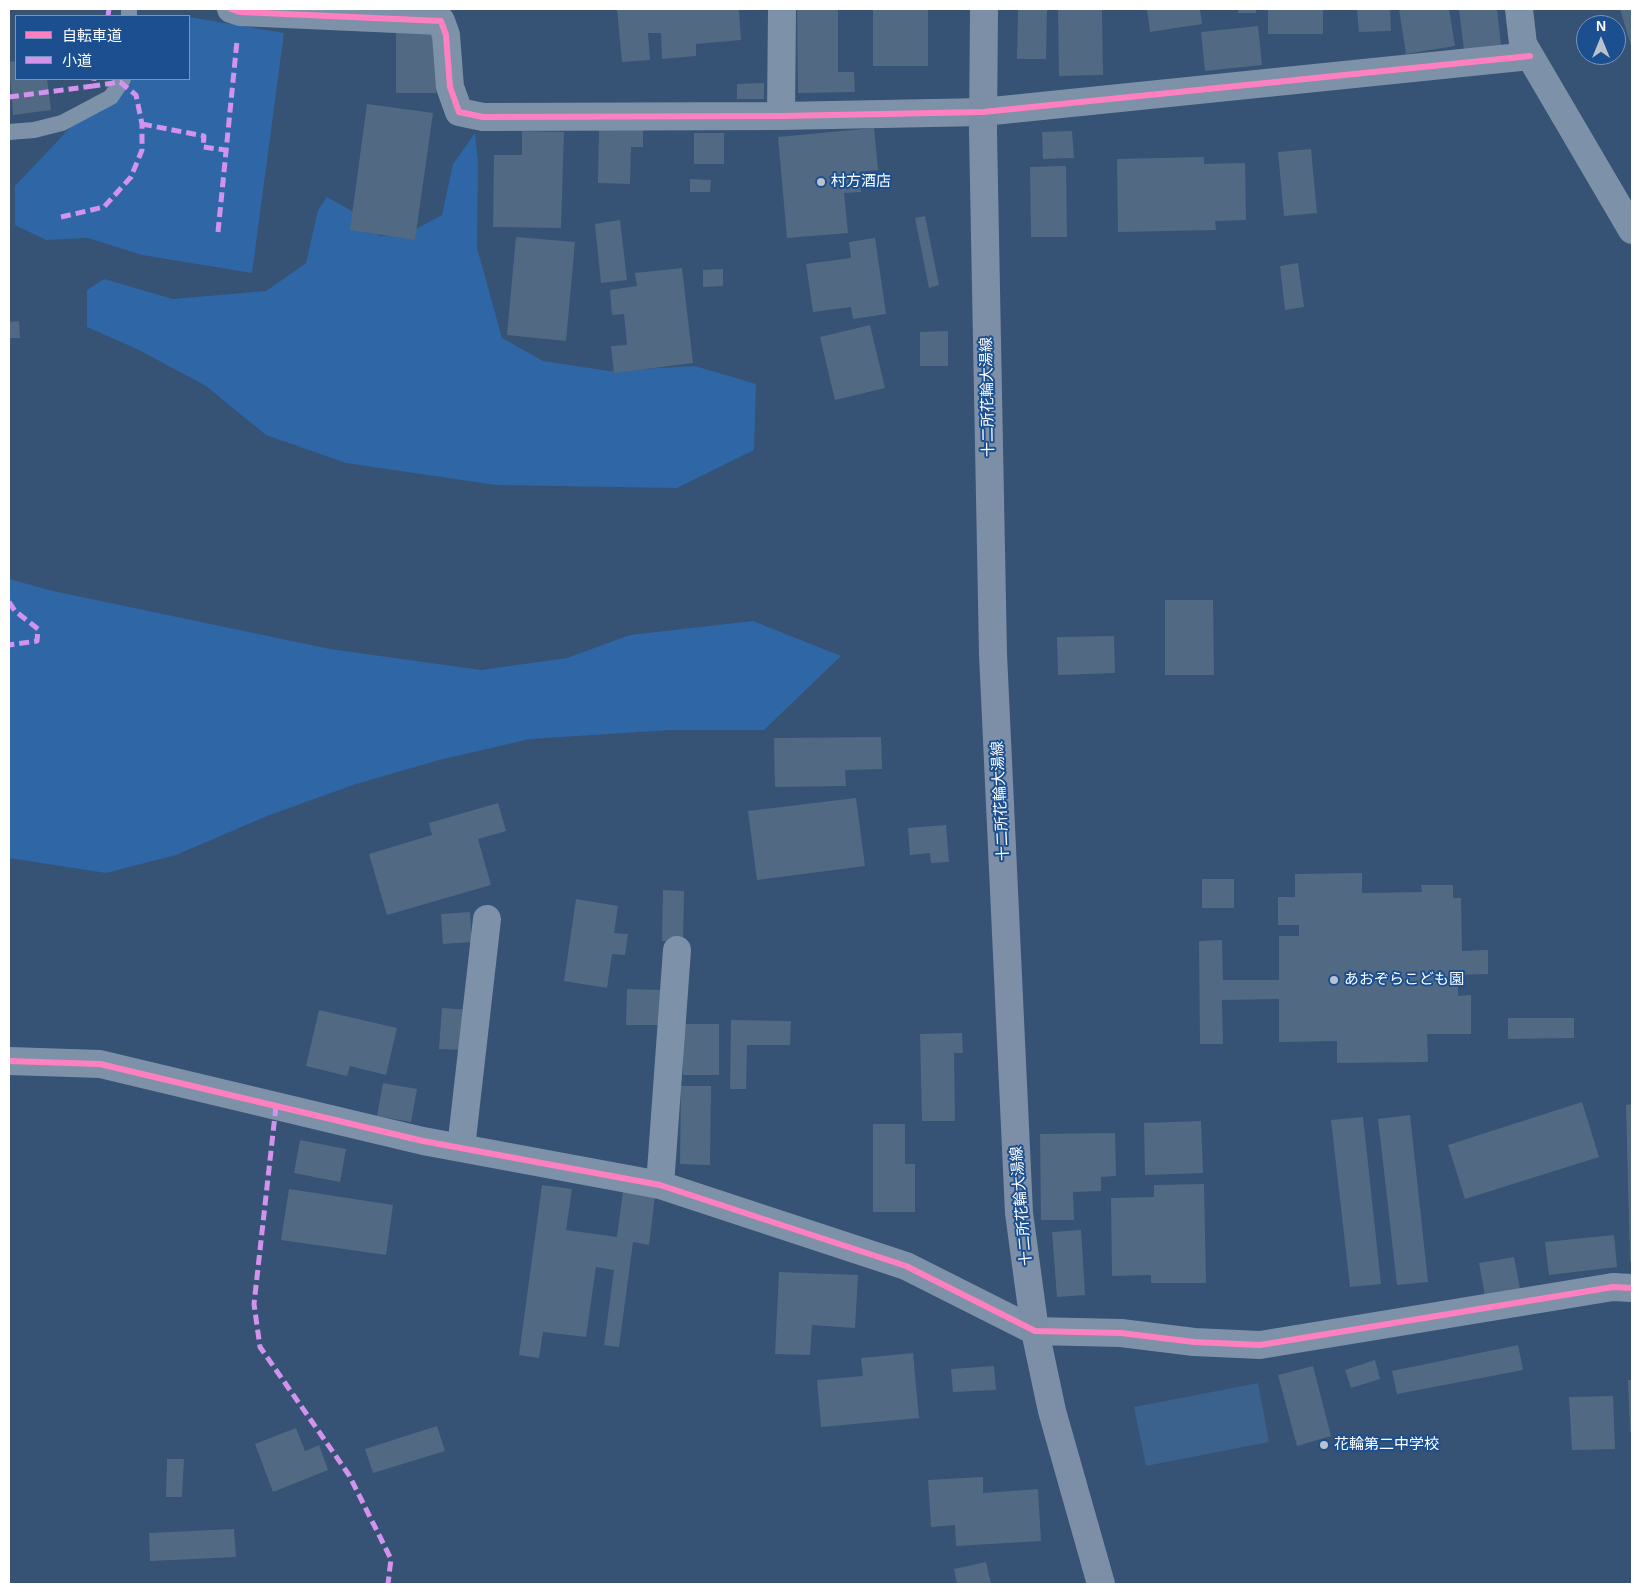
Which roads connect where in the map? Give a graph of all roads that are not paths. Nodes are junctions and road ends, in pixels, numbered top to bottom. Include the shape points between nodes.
1 (231, 9) edge
2 (782, 9) edge
3 (984, 9) edge
4 (1519, 9) edge
5 (1530, 56) junction
6 (122, 80) edge
7 (983, 112) junction
8 (781, 116) junction
9 (9, 132) edge
10 (1632, 230) edge
11 (487, 919) dead end
12 (677, 950) dead end
13 (9, 1061) edge
14 (461, 1148) junction
15 (660, 1185) junction
16 (1632, 1288) edge
17 (1036, 1330) junction
18 (1101, 1584) edge

1 - 8 street via 440,22 446,35 450,87 459,112 482,118
2 - 8 street
3 - 7 main road, 十二所花輪大湯線
4 - 5 street via 1523,44
5 - 7 street
5 - 10 street
6 - 9 lane via 111,97 62,123
7 - 8 street
7 - 17 main road, 十二所花輪大湯線 via 994,654 1019,1213
11 - 14 street
12 - 15 street
13 - 14 street via 100,1064
14 - 15 street
15 - 17 street via 906,1266
16 - 17 street via 1613,1287 1260,1345 1194,1342 1121,1333
17 - 18 main road, 十二所花輪大湯線 via 1052,1411

